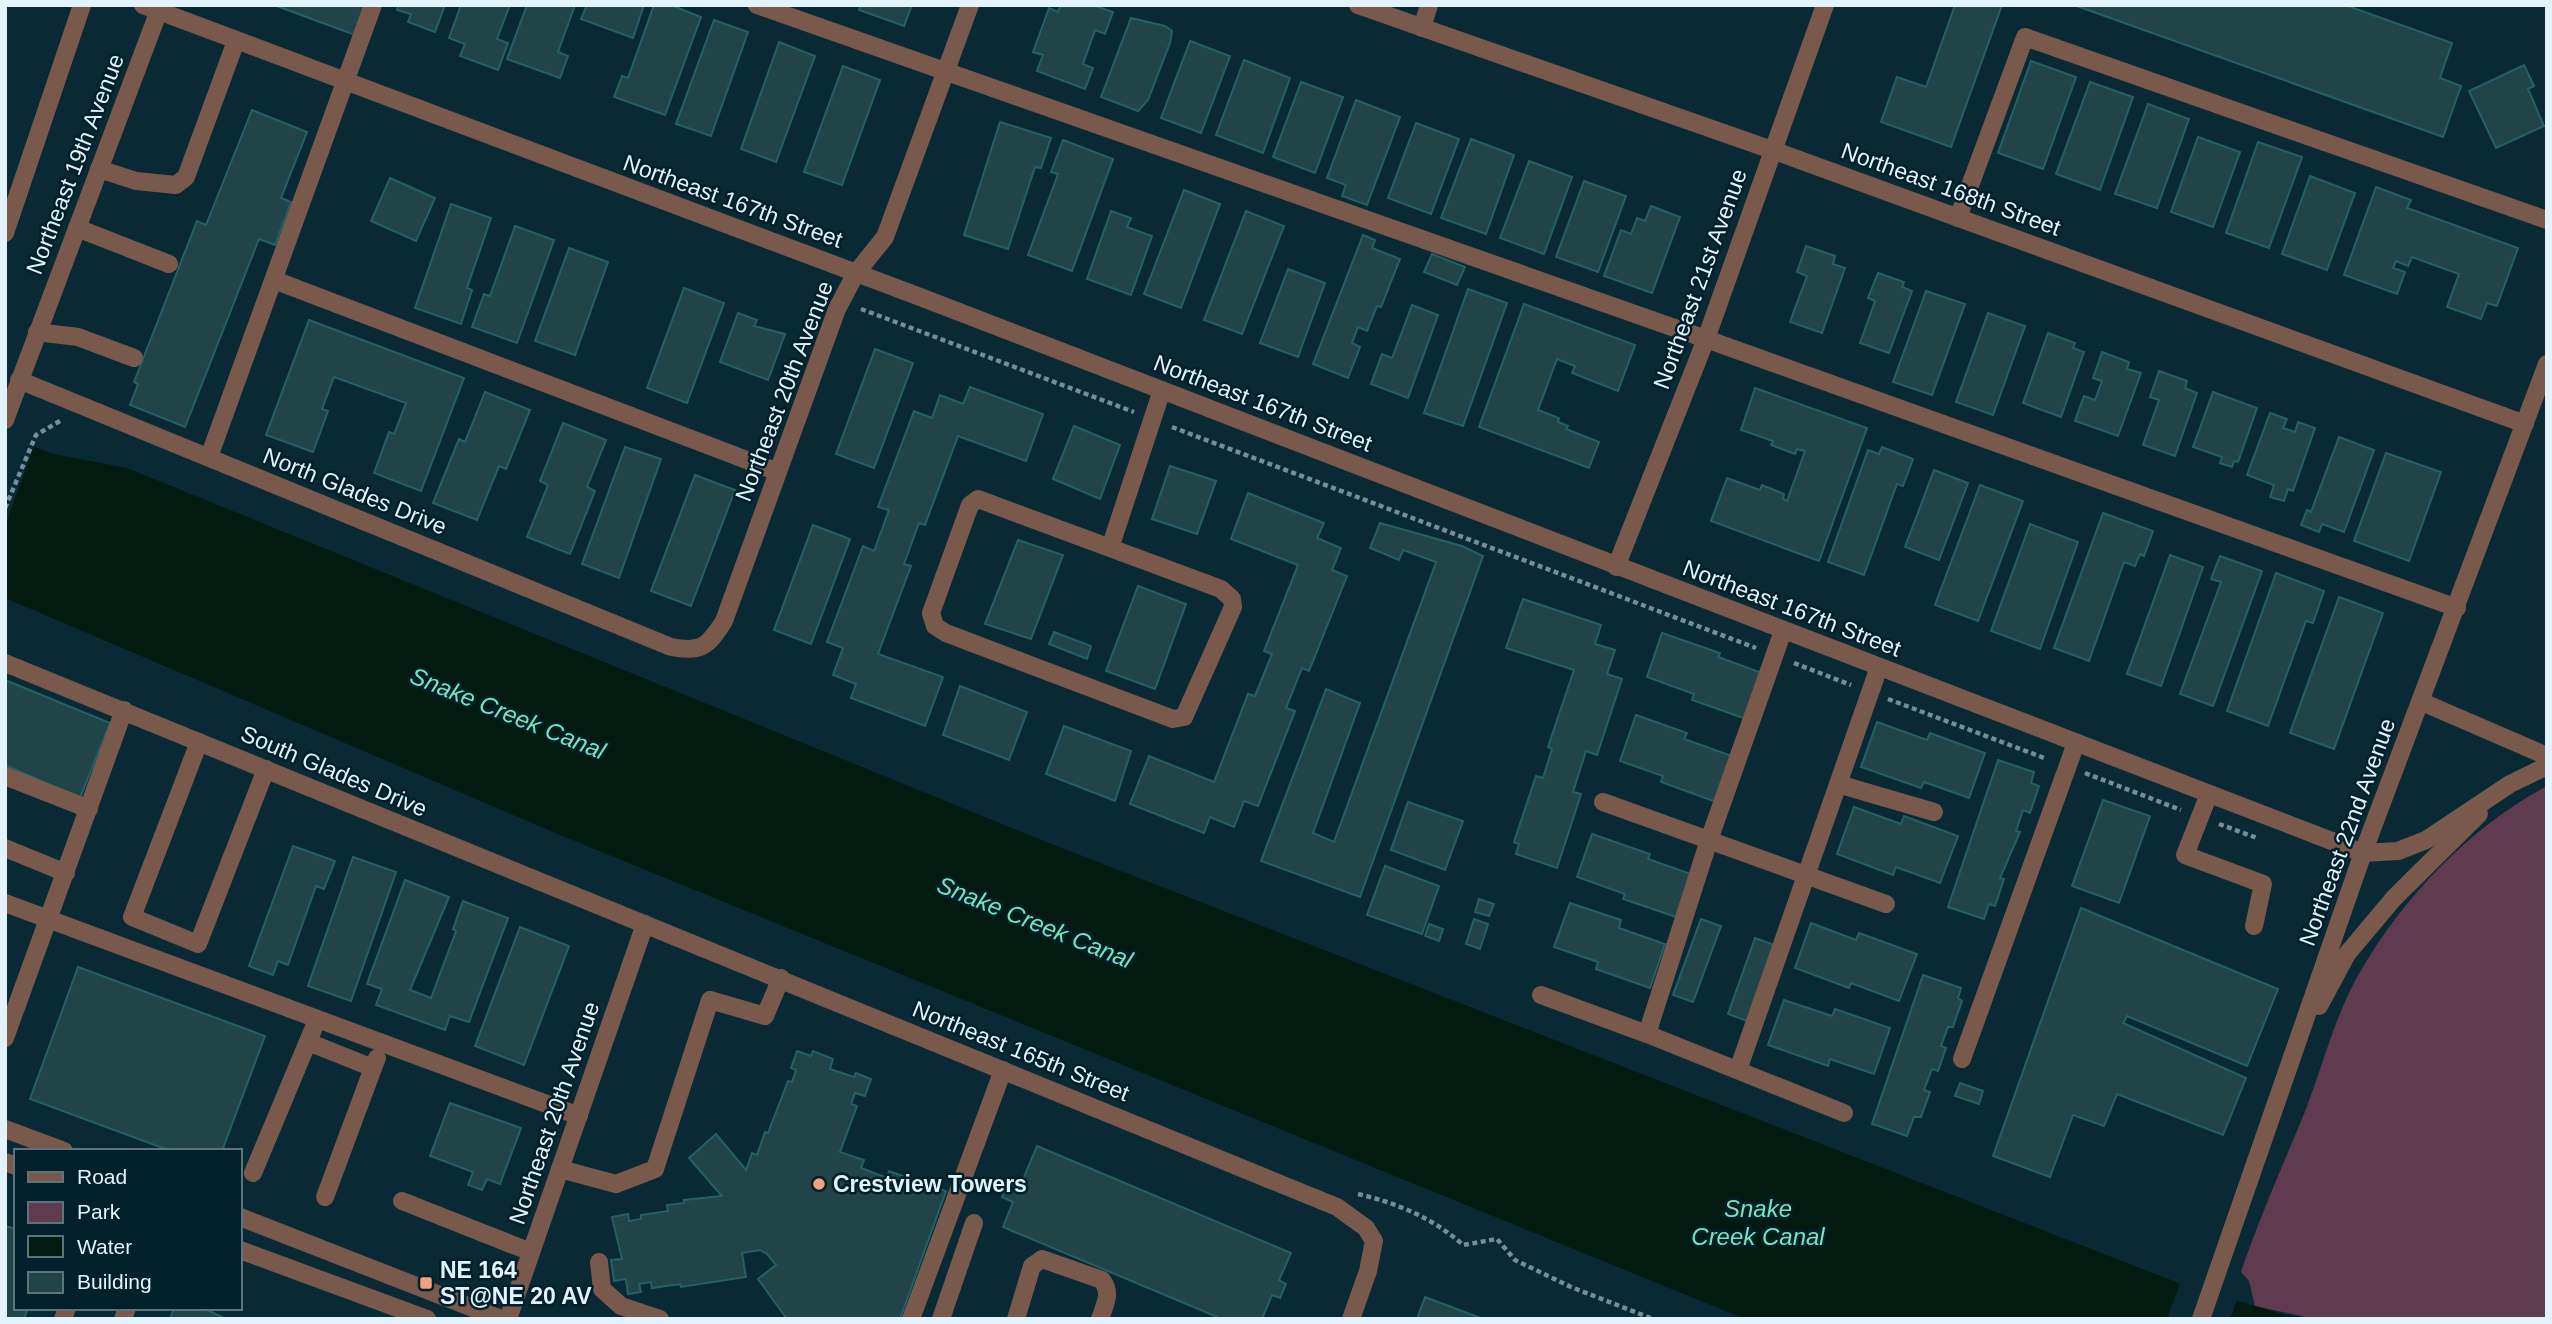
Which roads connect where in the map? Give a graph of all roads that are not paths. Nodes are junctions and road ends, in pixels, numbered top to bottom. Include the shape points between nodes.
1 (82, 5) edge
2 (373, 5) edge
3 (757, 5) edge
4 (970, 5) edge
5 (1358, 5) edge
6 (1429, 5) edge
7 (1825, 5) edge
8 (154, 7) edge
9 (1422, 28) junction
10 (236, 41) junction
11 (946, 72) junction
12 (346, 84) junction
13 (1773, 150) junction
14 (99, 169) junction
15 (1958, 218) junction
16 (2547, 220) edge
17 (77, 228) junction
18 (5, 233) edge
19 (169, 264) dead end
20 (856, 273) junction
21 (274, 280) junction
22 (37, 332) junction
23 (1706, 339) junction
24 (135, 358) dead end
25 (2547, 364) edge
26 (19, 380) junction
27 (1162, 390) junction
28 (5, 420) edge
29 (2525, 424) junction
30 (209, 457) junction
31 (778, 472) junction
32 (1111, 545) junction
33 (1616, 567) junction
34 (2457, 608) junction
35 (1783, 631) junction
36 (671, 647) joint
37 (5, 663) edge
38 (1879, 667) junction
39 (2422, 702) junction
40 (124, 710) junction
41 (199, 742) junction
42 (2076, 743) junction
43 (2547, 756) edge
44 (2547, 766) edge
45 (267, 769) junction
46 (5, 776) edge
47 (1838, 783) junction
48 (2510, 784) junction
49 (2209, 794) junction
50 (1603, 803) dead end
51 (89, 809) junction
52 (1934, 812) dead end
53 (1709, 840) junction
54 (5, 848) edge
55 (2363, 853) junction
56 (66, 873) junction
57 (1806, 874) junction
58 (5, 903) edge
59 (1886, 904) dead end
60 (132, 917) junction
61 (49, 920) junction
62 (645, 924) junction
63 (2255, 926) dead end
64 (198, 944) junction
65 (122, 947) junction
66 (188, 971) junction
67 (780, 978) junction
68 (1541, 995) dead end
69 (317, 1020) junction
70 (1647, 1034) junction
71 (5, 1038) edge
72 (308, 1042) junction
73 (382, 1044) junction
74 (1962, 1059) dead end
75 (2291, 1059) junction
76 (373, 1068) junction
77 (1003, 1070) junction
78 (1738, 1070) junction
79 (1844, 1113) dead end
80 (579, 1116) junction
81 (5, 1129) edge
82 (59, 1149) edge
83 (560, 1169) junction
84 (253, 1173) dead end
85 (325, 1197) dead end
86 (402, 1201) dead end
87 (242, 1218) edge
88 (974, 1223) dead end
89 (242, 1251) edge
90 (531, 1252) junction
91 (599, 1262) dead end
92 (426, 1319) edge
93 (501, 1319) edge
94 (508, 1319) edge
95 (660, 1319) edge
96 (911, 1319) edge
97 (941, 1319) edge
98 (1016, 1319) edge
99 (1100, 1319) edge
100 (1351, 1319) edge
101 (2201, 1319) edge

1 - 18 street, Northeast 19th Avenue
2 - 12 street
3 - 11 street
4 - 11 street, Northeast 20th Avenue
5 - 9 street, Northeast 168th Street
6 - 9 street
7 - 13 street, Northeast 21st Avenue
8 - 10 street, Northeast 167th Street
8 - 14 street, Northeast 19th Avenue
9 - 13 street, Northeast 168th Street
10 - 12 street, Northeast 167th Street
10 - 14 street via 186,177 176,185 136,181
11 - 20 street, Northeast 20th Avenue via 885,237
11 - 23 street
12 - 20 street, Northeast 167th Street
12 - 21 street
13 - 15 street, Northeast 168th Street
13 - 23 street, Northeast 21st Avenue
14 - 17 street, Northeast 19th Avenue
15 - 16 street via 2025,37
15 - 29 street, Northeast 168th Street
17 - 19 street
17 - 22 street, Northeast 19th Avenue
20 - 27 street, Northeast 167th Street
20 - 31 street, Northeast 20th Avenue via 837,309
21 - 30 street
21 - 31 street
22 - 24 street via 78,337
22 - 26 street, Northeast 19th Avenue
23 - 33 street, Northeast 21st Avenue
23 - 34 street
25 - 29 street, Northeast 22nd Avenue
26 - 28 street, Northeast 19th Avenue
26 - 30 street, North Glades Drive
27 - 32 street
27 - 33 street, Northeast 167th Street
29 - 34 street, Northeast 22nd Avenue
30 - 36 street, North Glades Drive
31 - 36 street, Northeast 20th Avenue via 724,621 704,647
32 - 32 street via 1221,589 1232,599 1233,607 1184,718 1173,719 935,625 931,613 970,505 978,499
33 - 35 street, Northeast 167th Street
34 - 39 street, Northeast 22nd Avenue
35 - 38 street, Northeast 167th Street
35 - 53 street
37 - 40 street, South Glades Drive
38 - 42 street, Northeast 167th Street
38 - 47 street
39 - 43 street
39 - 55 street, Northeast 22nd Avenue
40 - 41 street, South Glades Drive
40 - 51 street
41 - 45 street, South Glades Drive
41 - 60 street
42 - 49 street, Northeast 167th Street
42 - 74 street
44 - 48 street
45 - 62 street, South Glades Drive
45 - 64 street
46 - 51 street
47 - 52 street
47 - 57 street
48 - 55 street via 2426,840 2398,851
48 - 75 street via 2394,898 2347,954
49 - 55 street, Northeast 167th Street
49 - 63 street via 2185,855 2263,884
50 - 53 street
51 - 56 street
53 - 57 street
53 - 70 street
54 - 56 street
55 - 75 street, Northeast 22nd Avenue
56 - 61 street
57 - 59 street
57 - 78 street
58 - 61 street
60 - 64 street
60 - 65 street
61 - 65 street
61 - 71 street
62 - 67 street, Northeast 165th Street
62 - 80 street, Northeast 20th Avenue
64 - 66 street
65 - 66 street
66 - 69 street
67 - 77 street, Northeast 165th Street
67 - 83 street via 765,1016 710,1000 655,1169 616,1184
68 - 70 street
69 - 72 street
69 - 73 street
70 - 78 street
72 - 76 street
72 - 84 street
73 - 76 street
73 - 80 street
75 - 101 street, Northeast 22nd Avenue
76 - 85 street
77 - 96 street
77 - 100 street, Northeast 165th Street via 1337,1207 1372,1234 1373,1253
78 - 79 street
80 - 83 street, Northeast 20th Avenue
81 - 82 street
83 - 90 street, Northeast 20th Avenue
86 - 90 street
87 - 93 street
88 - 97 street
89 - 92 street
90 - 94 street, Northeast 20th Avenue
91 - 95 street via 602,1289 621,1306
98 - 99 street via 1032,1266 1042,1259 1102,1280 1108,1296

